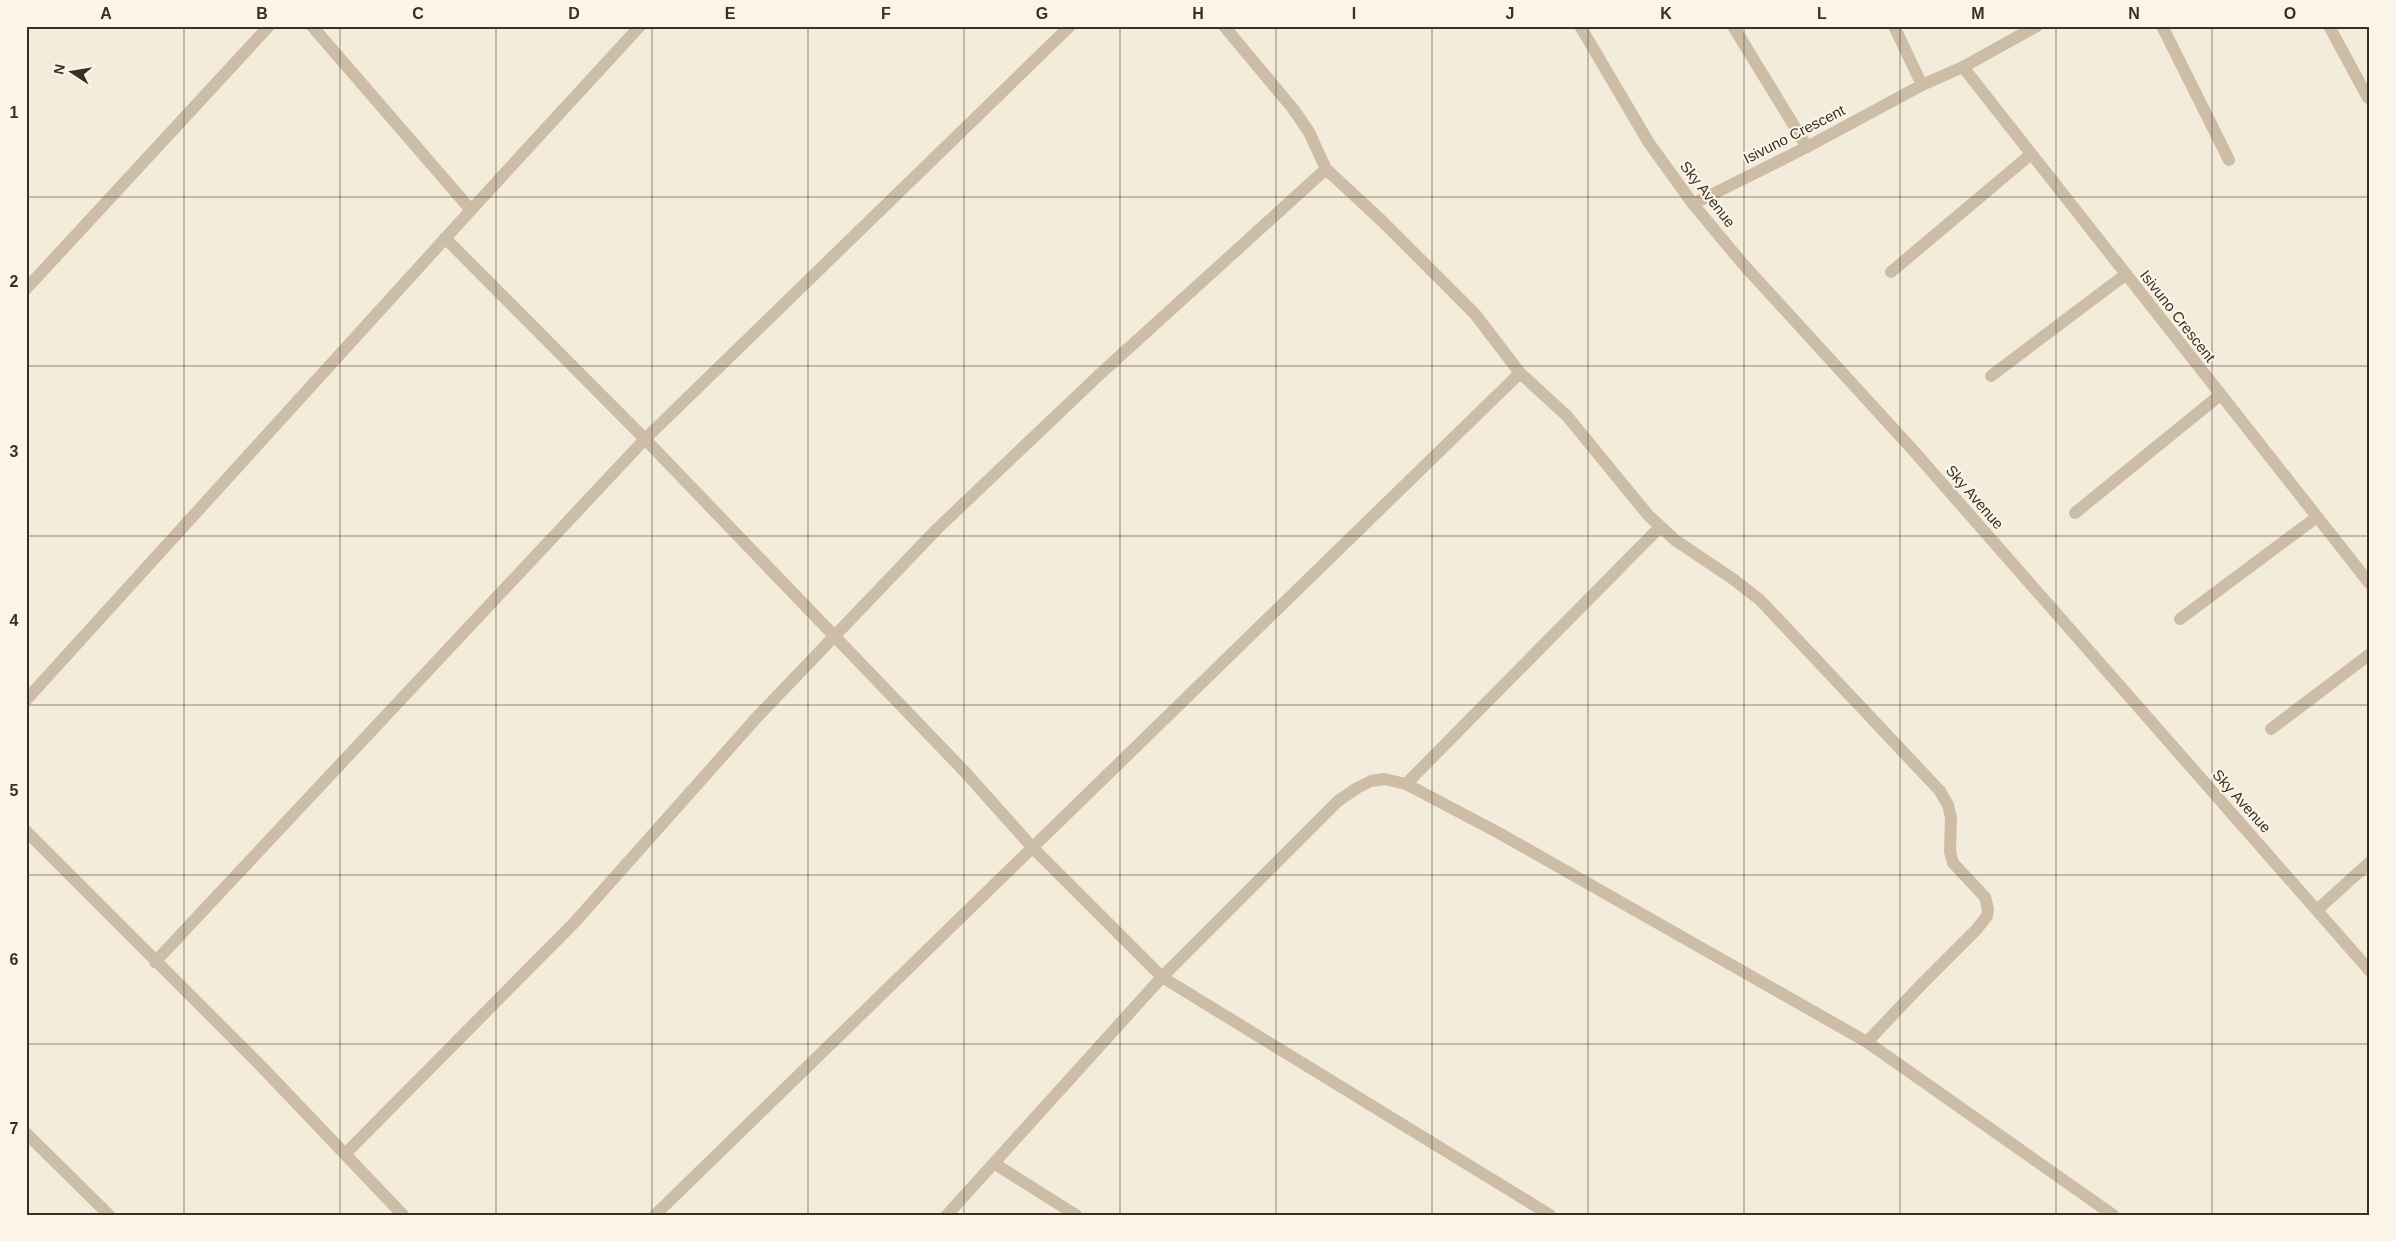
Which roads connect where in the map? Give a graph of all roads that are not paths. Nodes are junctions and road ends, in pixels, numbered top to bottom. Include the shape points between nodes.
1 (269, 26) edge
2 (312, 26) edge
3 (640, 26) edge
4 (1070, 26) edge
5 (1224, 26) edge
6 (1580, 26) edge
7 (1733, 26) edge
8 (1894, 26) edge
9 (2037, 26) edge
10 (2162, 26) edge
11 (2329, 26) edge
12 (1963, 67) junction
13 (1922, 85) junction
14 (2368, 98) edge
15 (1807, 147) junction
16 (2030, 155) junction
17 (2229, 160) dead end
18 (1326, 169) junction
19 (1693, 204) junction
20 (471, 210) junction
21 (444, 238) junction
22 (1891, 272) dead end
23 (2124, 275) junction
24 (26, 289) edge
25 (1520, 373) junction
26 (1992, 376) dead end
27 (2220, 395) junction
28 (645, 439) junction
29 (2075, 513) dead end
30 (2317, 517) junction
31 (1660, 527) junction
32 (2370, 584) edge
33 (2180, 619) dead end
34 (835, 635) junction
35 (2370, 654) edge
36 (26, 700) edge
37 (2271, 729) dead end
38 (1406, 784) junction
39 (26, 832) edge
40 (1032, 848) junction
41 (2370, 862) edge
42 (2317, 910) junction
43 (155, 962) junction
44 (2370, 971) edge
45 (1162, 977) junction
46 (1867, 1042) junction
47 (26, 1133) edge
48 (346, 1153) junction
49 (995, 1164) junction
50 (109, 1215) edge
51 (403, 1215) edge
52 (655, 1215) edge
53 (947, 1215) edge
54 (1076, 1215) edge
55 (1550, 1215) edge
56 (2113, 1215) edge

1 - 24 street
2 - 20 street
3 - 20 street
4 - 28 street
5 - 18 street via 1294,110
6 - 19 street, Sky Avenue via 1649,143
7 - 15 street
8 - 13 street
9 - 12 street, Isivuno Crescent
10 - 17 street
11 - 14 street
12 - 13 street, Isivuno Crescent
12 - 16 street, Isivuno Crescent
13 - 15 street, Isivuno Crescent
15 - 19 street, Isivuno Crescent
16 - 22 street
16 - 23 street, Isivuno Crescent
18 - 25 street via 1475,314
18 - 34 street via 937,529
19 - 42 street, Sky Avenue
20 - 21 street
21 - 28 street
21 - 36 street
23 - 26 street
23 - 27 street, Isivuno Crescent
25 - 31 street via 1568,416
25 - 40 street
27 - 29 street
27 - 30 street, Isivuno Crescent
28 - 34 street
28 - 43 street
30 - 32 street, Isivuno Crescent
30 - 33 street
31 - 38 street
31 - 46 street via 1760,600 1940,791 1951,818 1953,864 1985,897 1988,909 1983,923
34 - 40 street
34 - 48 street via 758,716 574,923
35 - 37 street
38 - 45 street via 1384,779 1371,781 1338,801
38 - 46 street via 1500,833
39 - 43 street
40 - 45 street
40 - 52 street
41 - 42 street
42 - 44 street, Sky Avenue
43 - 48 street
45 - 49 street
45 - 55 street
46 - 56 street
47 - 50 street
48 - 51 street
49 - 53 street
49 - 54 street

